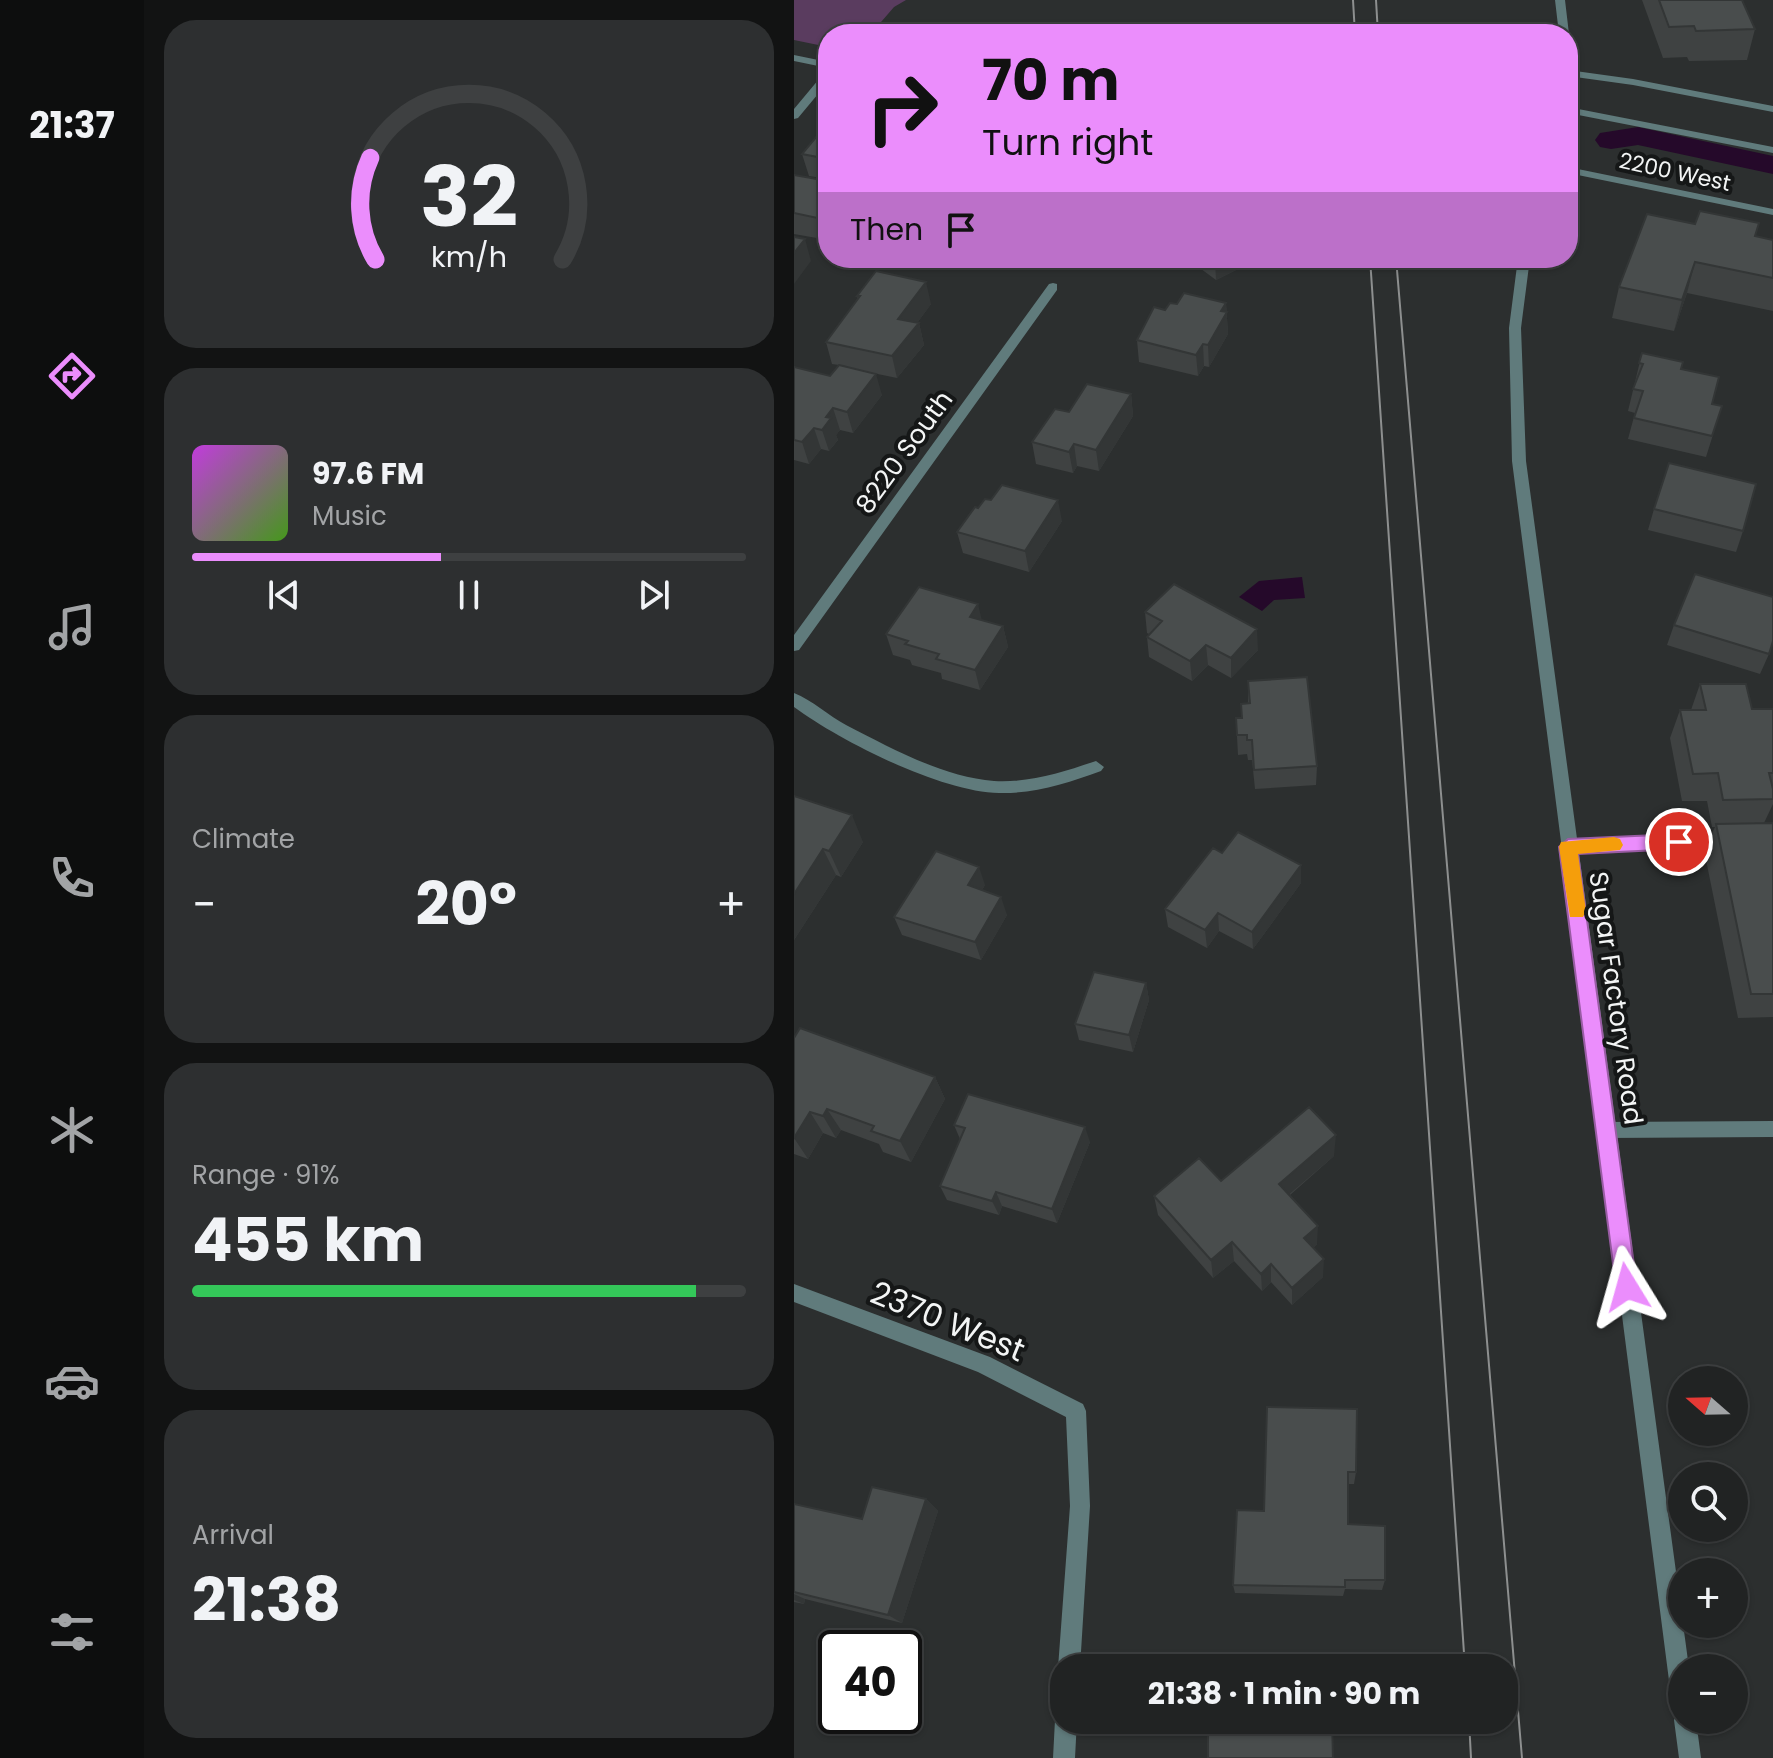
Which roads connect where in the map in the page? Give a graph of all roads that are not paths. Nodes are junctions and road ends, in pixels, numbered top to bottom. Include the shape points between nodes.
1 (1560, 0) edge
2 (1563, 24) edge
3 (794, 58) edge
4 (818, 63) edge
5 (1578, 74) edge
6 (818, 87) edge
7 (1773, 109) edge
8 (1578, 112) edge
9 (794, 116) edge
10 (1773, 150) edge
11 (1578, 172) edge
12 (1773, 212) edge
13 (1523, 268) edge
14 (1053, 287) dead end
15 (794, 646) edge
16 (794, 699) edge
17 (1096, 767) dead end
18 (1773, 837) edge
19 (1568, 847) junction
20 (1773, 1129) edge
21 (1605, 1130) junction
22 (794, 1293) edge
23 (1070, 1654) edge
24 (1676, 1654) edge
25 (1065, 1734) edge
26 (1687, 1734) edge
27 (1064, 1758) edge
28 (1690, 1758) edge

1 - 2 street
3 - 4 street
5 - 7 street
6 - 9 street
8 - 10 street
11 - 12 street, 2200 West
13 - 19 street, Sugar Factory Road via 1515,328 1518,437
14 - 15 street, 8220 South
16 - 17 street via 815,717 889,752 991,787 1044,785
18 - 19 street
19 - 21 street, Sugar Factory Road
20 - 21 street
21 - 24 street, Sugar Factory Road
22 - 23 street, 2370 West via 983,1364 1076,1411 1080,1506
25 - 27 street
26 - 28 street

